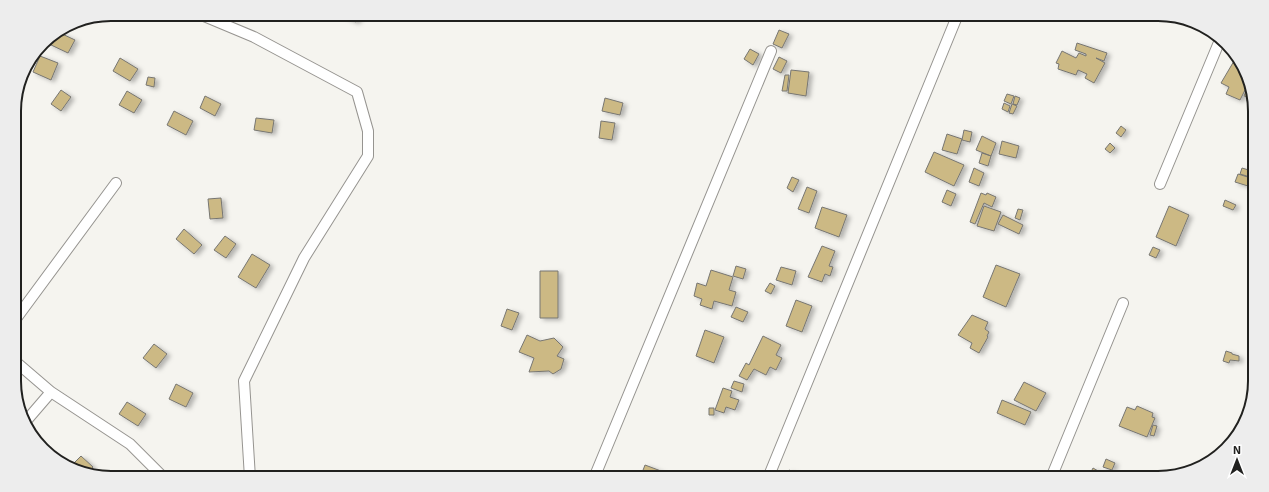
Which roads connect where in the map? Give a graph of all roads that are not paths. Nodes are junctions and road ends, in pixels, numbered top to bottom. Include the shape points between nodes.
1 (216, 21) edge
2 (955, 21) edge
3 (1218, 44) edge
4 (772, 51) dead end
5 (116, 183) dead end
6 (1160, 184) dead end
7 (1123, 303) dead end
8 (21, 312) edge
9 (21, 366) edge
10 (51, 392) junction
11 (29, 418) edge
12 (157, 471) edge
13 (250, 471) edge
14 (597, 471) edge
15 (771, 471) edge
16 (1054, 471) edge

1 - 13 street via 254,37 357,92 368,131 368,156 304,258 244,381
2 - 15 street
3 - 6 street
4 - 14 street
5 - 8 street
7 - 16 street
9 - 10 street
10 - 11 street
10 - 12 street via 130,444

